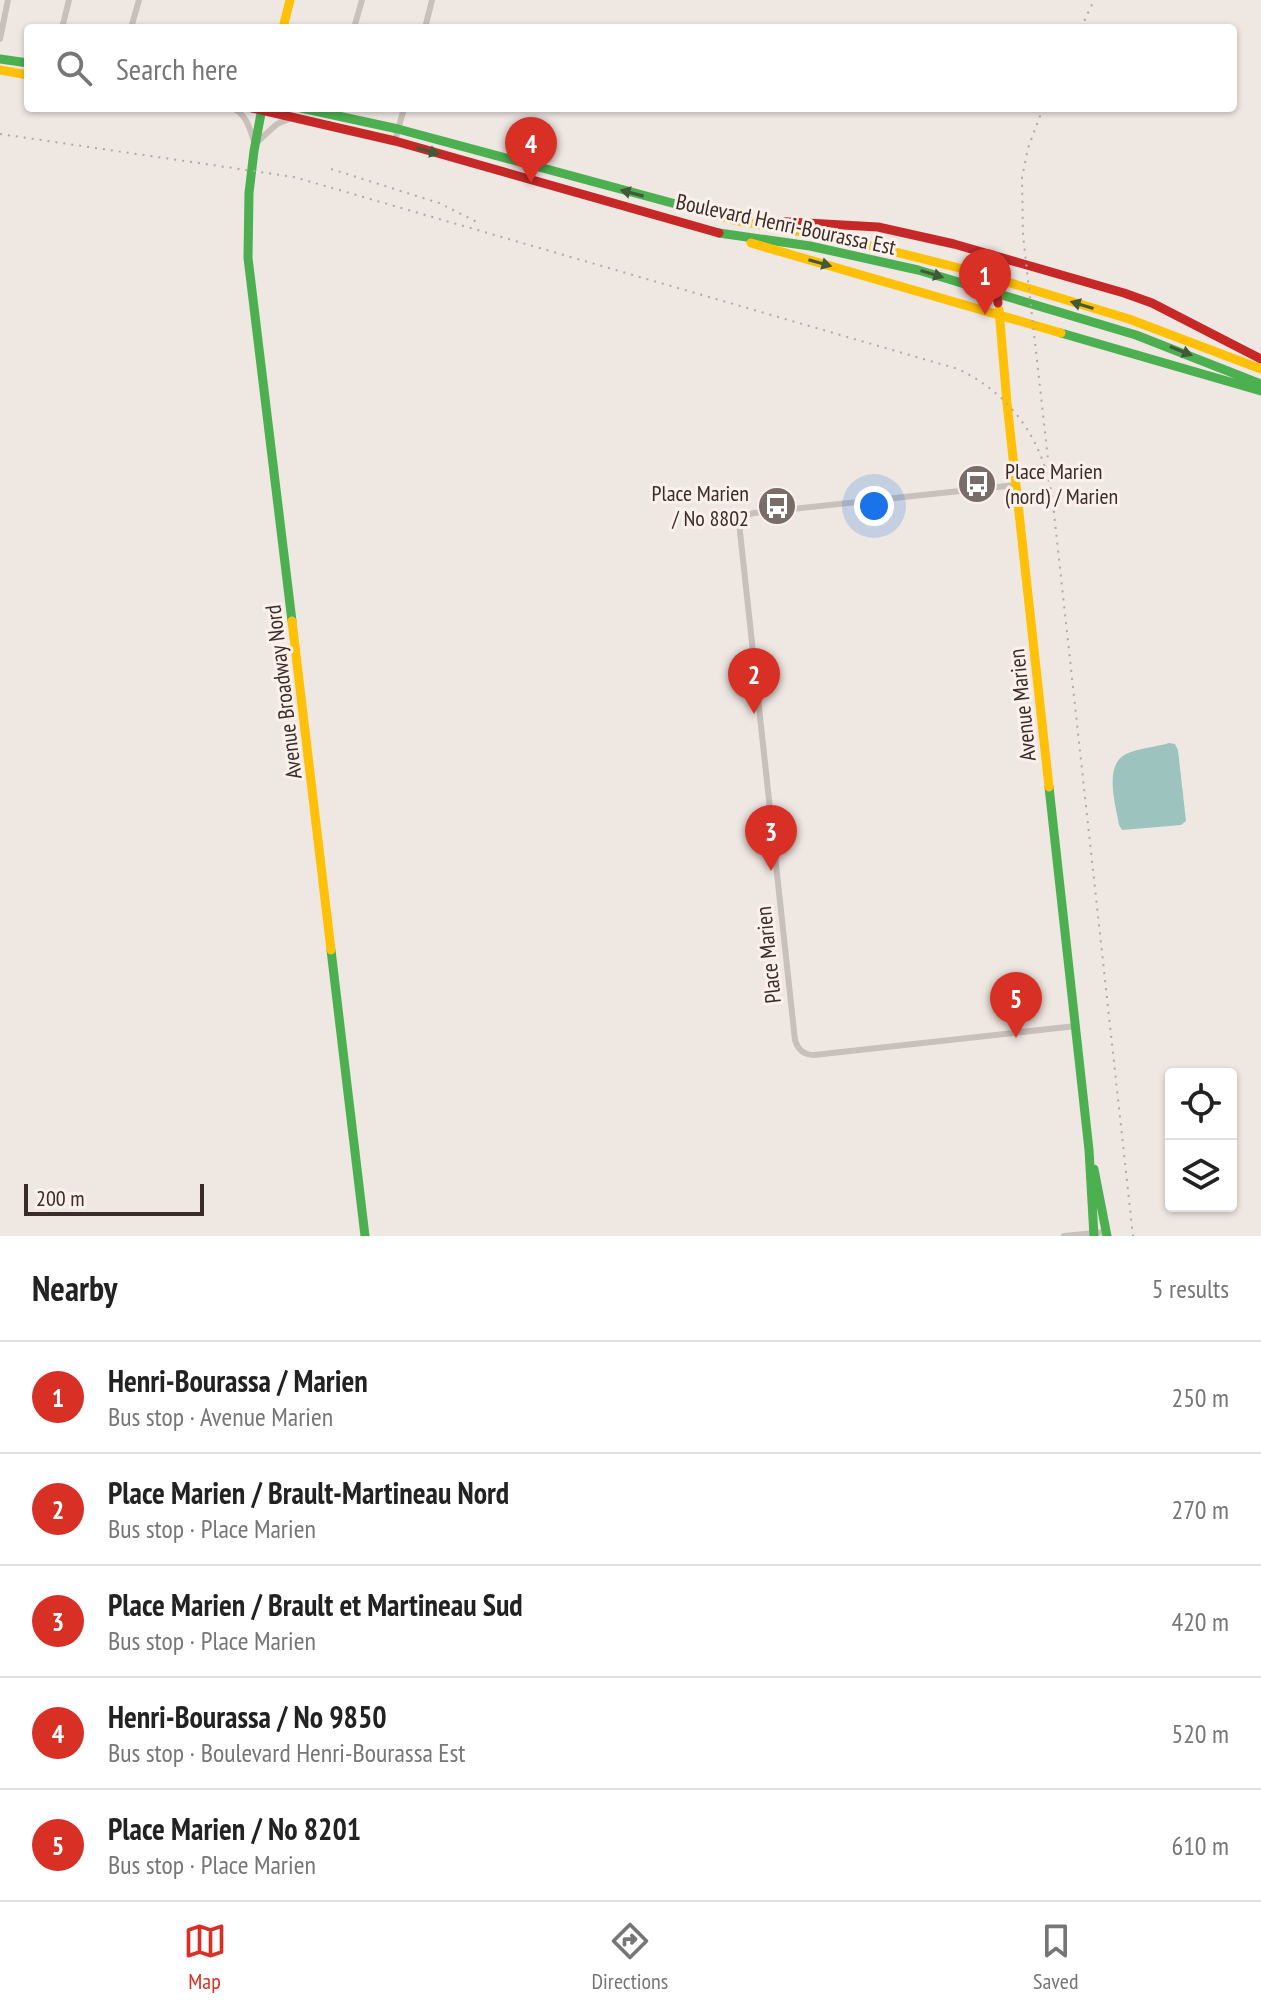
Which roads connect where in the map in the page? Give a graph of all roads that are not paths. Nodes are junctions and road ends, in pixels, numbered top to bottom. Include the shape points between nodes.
1 (8, 0) edge
2 (69, 0) edge
3 (139, 0) edge
4 (290, 0) edge
5 (362, 0) edge
6 (432, 0) edge
7 (63, 24) edge
8 (132, 24) edge
9 (284, 24) edge
10 (355, 24) edge
11 (426, 24) edge
12 (0, 39) edge
13 (0, 59) edge
14 (24, 62) edge
15 (0, 70) edge
16 (24, 74) edge
17 (240, 112) edge
18 (259, 112) edge
19 (337, 112) edge
20 (403, 112) edge
21 (300, 113) edge
22 (398, 129) junction
23 (395, 141) junction
24 (255, 144) junction
25 (734, 220) junction
26 (719, 233) junction
27 (993, 256) junction
28 (999, 316) junction
29 (1261, 359) edge
30 (1261, 369) edge
31 (1261, 384) edge
32 (1261, 391) edge
33 (1016, 485) junction
34 (1076, 1026) junction
35 (1089, 1150) junction
36 (1094, 1234) edge
37 (1107, 1234) edge
38 (365, 1236) edge
39 (1064, 1236) edge

1 - 12 street
2 - 7 street
3 - 8 street
4 - 9 main road
5 - 10 street
6 - 11 street
13 - 14 main road
15 - 16 main road
17 - 24 street
18 - 24 main road, Avenue Broadway Nord
19 - 22 main road, Boulevard Henri-Bourassa Est
20 - 22 street
21 - 23 main road, Boulevard Henri-Bourassa Est
21 - 24 street
22 - 23 street
25 -> 22 main road, Boulevard Henri-Bourassa Est
23 -> 26 main road, Boulevard Henri-Bourassa Est
24 - 38 main road, Avenue Broadway Nord via 247,216 250,292
25 - 27 main road via 878,227
30 -> 25 main road, Boulevard Henri-Bourassa Est via 1129,319 971,271 852,241
26 -> 28 main road
26 -> 31 main road, Boulevard Henri-Bourassa Est via 918,270 1136,335
27 - 28 main road, Avenue Marien, bridge
27 - 29 main road via 1152,303
28 - 32 main road
28 - 33 main road, Avenue Marien
33 - 34 main road, Avenue Marien
33 - 34 street, Place Marien via 754,513 740,524 795,1040 803,1053 814,1055
34 - 35 main road, Avenue Marien
35 - 36 main road, Avenue Marien
35 - 37 main road, Avenue Marien
36 - 37 street
36 - 39 street

